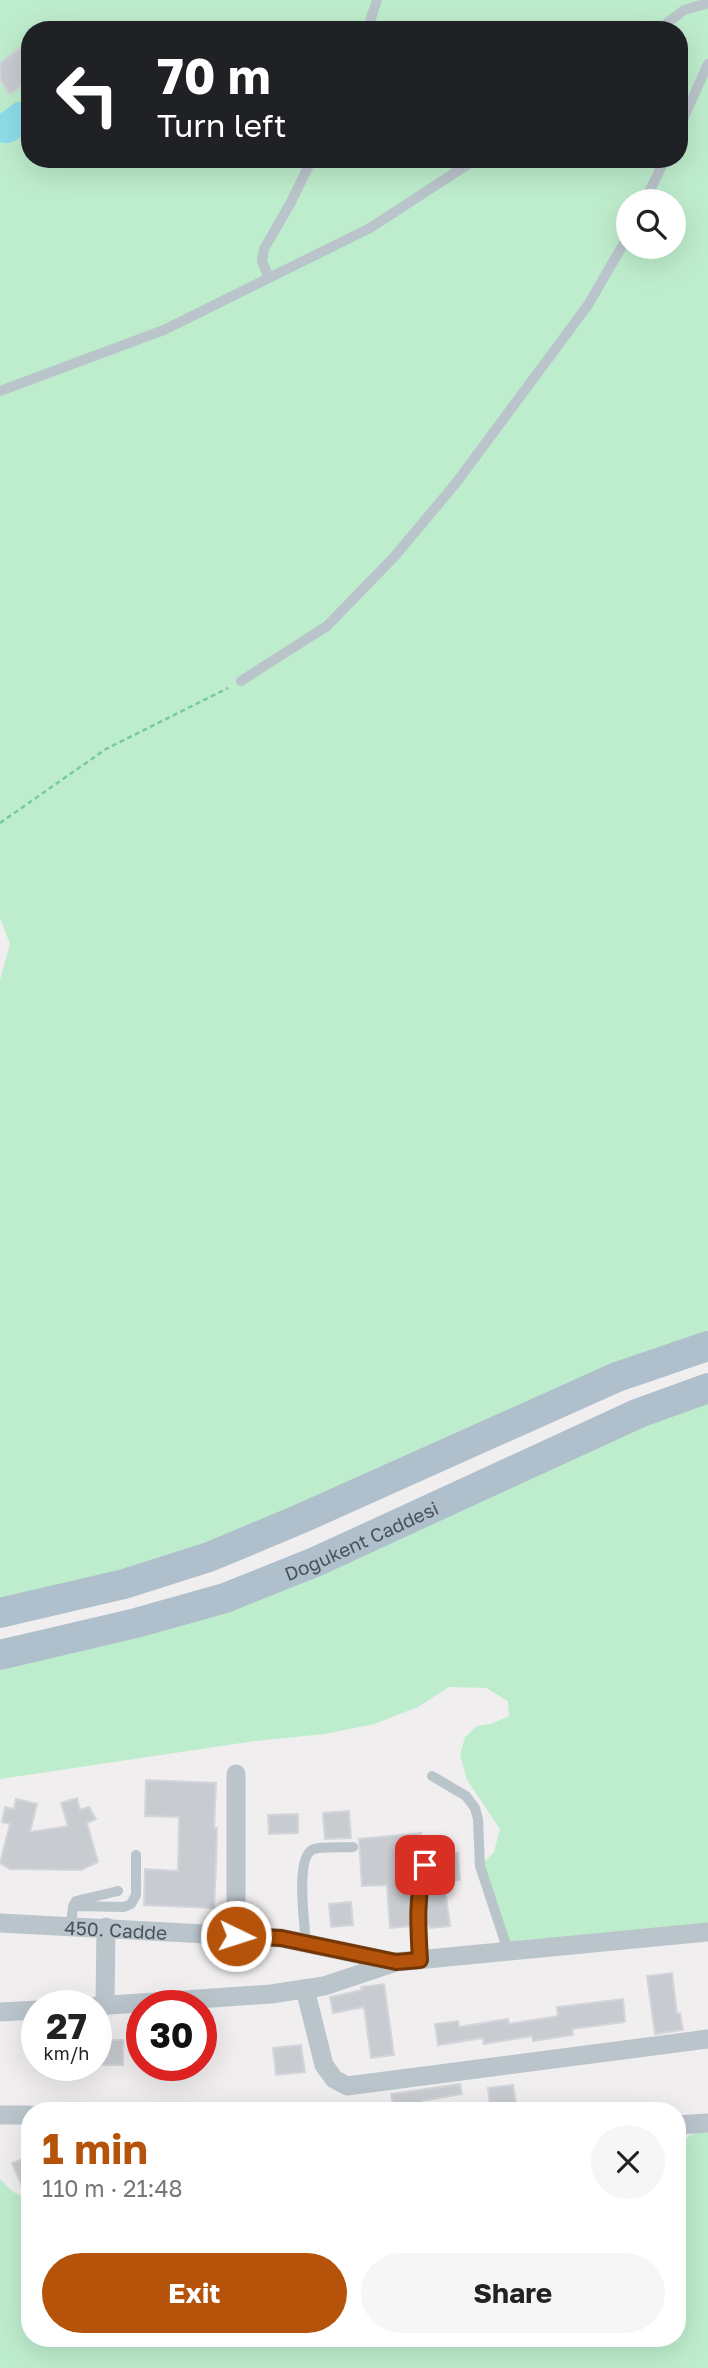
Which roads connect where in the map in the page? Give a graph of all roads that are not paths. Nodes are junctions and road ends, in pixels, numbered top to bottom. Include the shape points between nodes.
1 (377, 0) edge
2 (708, 3) edge
3 (370, 21) edge
4 (670, 21) edge
5 (708, 64) edge
6 (688, 108) edge
7 (308, 168) edge
8 (462, 168) edge
9 (661, 168) edge
10 (651, 189) edge
11 (616, 257) edge
12 (269, 278) junction
13 (0, 391) edge
14 (242, 681) road end
15 (708, 1346) edge
16 (708, 1388) edge
17 (0, 1613) edge
18 (0, 1655) edge
19 (236, 1774) dead end
20 (432, 1776) dead end
21 (353, 1847) dead end
22 (136, 1854) dead end
23 (425, 1865) dead end
24 (118, 1891) dead end
25 (72, 1916) junction
26 (0, 1923) edge
27 (106, 1927) junction
28 (708, 1931) edge
29 (236, 1936) junction
30 (306, 1944) junction
31 (508, 1951) junction
32 (420, 1960) junction
33 (396, 1962) junction
34 (304, 1989) junction
35 (102, 1990) edge
36 (112, 2004) edge
37 (21, 2011) edge
38 (0, 2012) edge
39 (708, 2039) edge
40 (0, 2115) edge
41 (21, 2115) edge
42 (708, 2123) edge
43 (686, 2124) edge

1 - 3 lane
2 - 4 lane via 684,10
5 - 6 lane
7 - 12 lane via 264,248 262,261
8 - 12 lane via 370,228
9 - 10 lane
11 - 14 lane via 588,305 456,483 395,556 327,626
12 - 13 lane via 164,330
15 - 17 main road via 617,1377 209,1558 124,1584
16 - 18 main road, Doğukent Caddesi via 639,1413 315,1562 225,1598
19 - 29 street
20 - 31 lane via 466,1796 475,1808 480,1866
21 - 30 lane via 307,1853 302,1882
22 - 25 lane via 136,1895 131,1904
23 - 32 lane via 417,1913
24 - 25 lane via 79,1900
25 - 26 street, 450. Cadde
25 - 27 street, 450. Cadde
27 - 29 street, 450. Cadde
27 - 35 street
28 - 31 street
29 - 30 street, 450. Cadde
30 - 33 street, 450. Cadde
31 - 32 street
32 - 33 street
33 - 34 street
34 - 36 street
34 - 39 street via 324,2065 334,2079 347,2086
37 - 38 street
40 - 41 street
42 - 43 street

